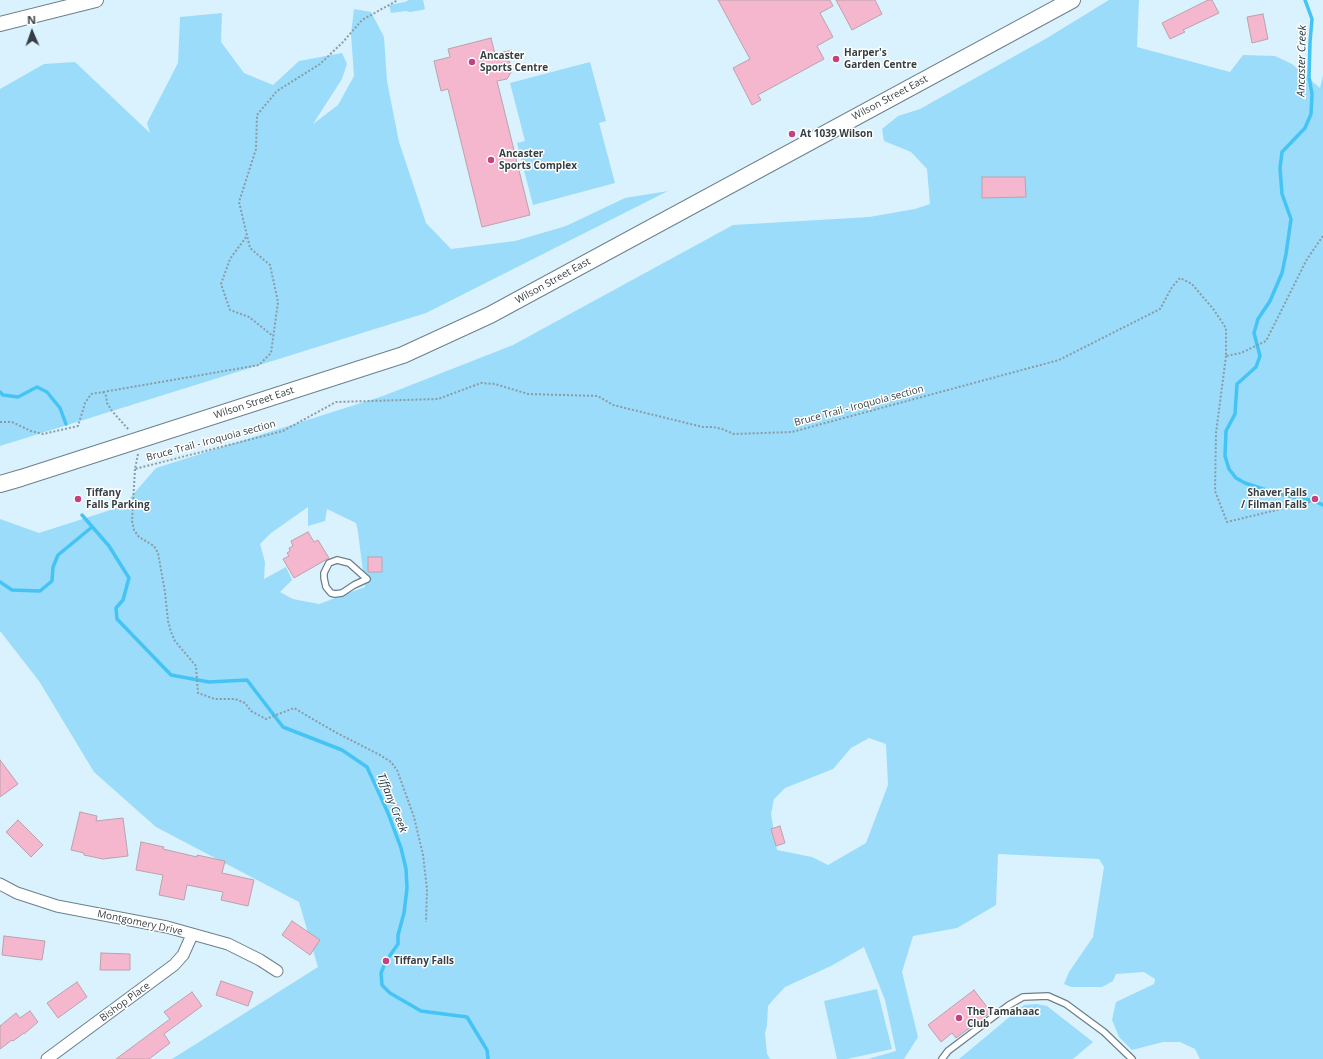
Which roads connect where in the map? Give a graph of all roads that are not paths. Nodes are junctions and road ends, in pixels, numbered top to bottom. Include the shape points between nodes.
1 (96, 0) edge
2 (1072, 0) edge
3 (0, 24) edge
4 (0, 484) edge
5 (367, 579) joint
6 (0, 884) edge
7 (192, 935) junction
8 (277, 971) dead end
9 (47, 1059) edge
10 (942, 1059) edge
11 (1132, 1059) edge

1 - 3 street
2 - 4 main road, Wilson Street East via 490,316 410,352
5 - 5 lane via 349,563 341,560 329,563 324,573 326,587 335,594 342,593
6 - 7 street, Montgomery Drive via 17,894 58,906 167,927
7 - 8 street, Montgomery Drive via 228,944
7 - 9 street, Bishop Place via 183,955 174,965
10 - 11 lane via 948,1051 1009,1005 1023,997 1048,996 1066,1004 1104,1032

